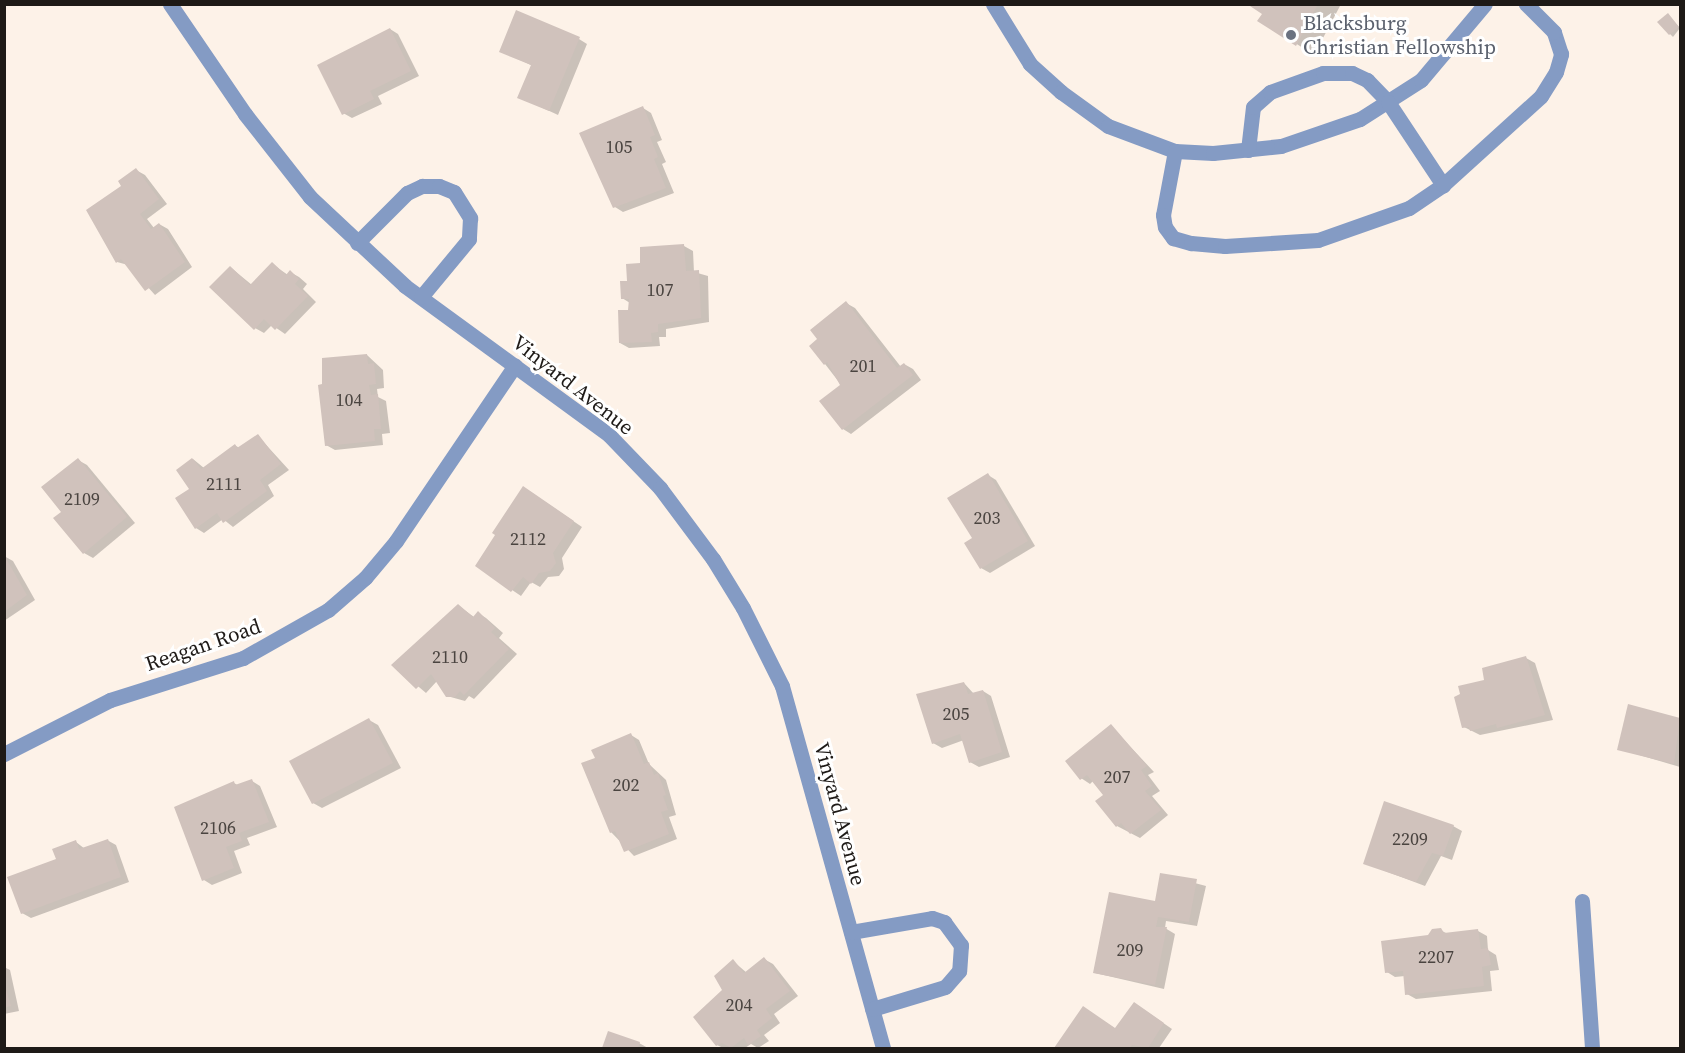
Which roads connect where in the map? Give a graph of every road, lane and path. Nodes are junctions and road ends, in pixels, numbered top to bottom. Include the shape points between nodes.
1 (170, 4) edge
2 (993, 4) edge
3 (1485, 4) edge
4 (1526, 4) edge
5 (1388, 102) junction
6 (1248, 150) junction
7 (1175, 151) junction
8 (1443, 185) junction
9 (357, 243) junction
10 (421, 297) junction
11 (515, 365) junction
12 (4, 754) edge
13 (1582, 901) dead end
14 (851, 932) junction
15 (872, 1009) junction
16 (883, 1048) edge
17 (1592, 1048) edge

1 - 9 street, Vinyard Avenue via 245,114 296,178
2 - 7 street via 1030,64 1061,93 1108,126
3 - 5 street via 1421,80
4 - 8 street via 1554,32 1561,54 1556,72 1541,96
5 - 6 street via 1360,119 1326,131 1281,146
5 - 6 street via 1367,80 1352,73 1323,73 1270,92 1253,107
5 - 8 street
6 - 7 street
7 - 8 street via 1163,215 1165,227 1173,238 1191,243 1225,246 1318,240 1409,208
9 - 10 street, Vinyard Avenue
9 - 10 street via 407,193 422,186 439,186 454,192 470,218 469,239
10 - 11 street, Vinyard Avenue
11 - 12 street, Reagan Road via 396,541 328,610 243,658 110,700
11 - 14 street, Vinyard Avenue via 609,435 660,488 743,608 782,686
13 - 17 street
14 - 15 street, Vinyard Avenue
14 - 15 street via 932,918 944,922 961,945 959,971 945,987
15 - 16 street, Vinyard Avenue

